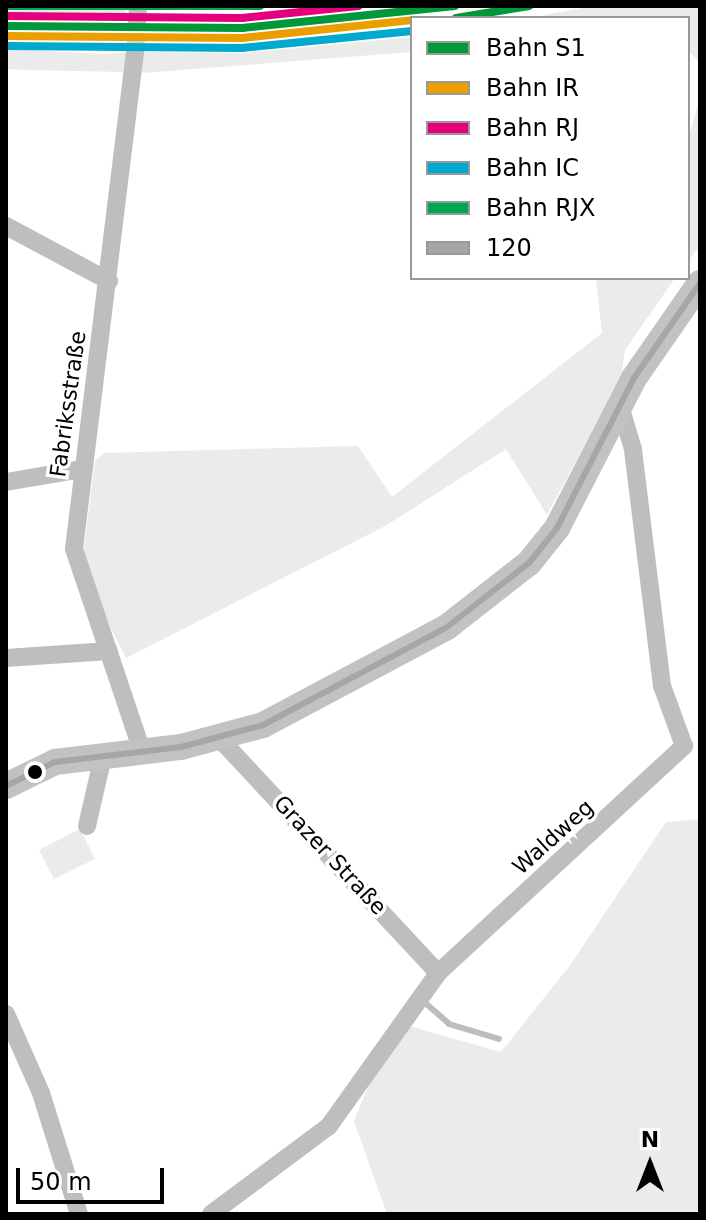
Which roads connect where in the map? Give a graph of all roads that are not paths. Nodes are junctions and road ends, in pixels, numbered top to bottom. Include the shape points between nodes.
1 (135, 52) tunnel mouth
2 (6, 226) edge
3 (109, 281) junction
4 (700, 283) edge
5 (619, 403) junction
6 (83, 469) junction
7 (6, 482) edge
8 (109, 651) junction
9 (6, 658) edge
10 (220, 739) junction
11 (142, 751) junction
12 (103, 756) junction
13 (6, 786) edge
14 (87, 826) dead end
15 (438, 973) junction
16 (6, 1014) edge
17 (79, 1214) edge
18 (211, 1214) edge

1 - 3 street, Fabriksstraße
2 - 3 street
3 - 6 street, Fabriksstraße
4 - 5 main road
5 - 10 main road via 557,528 503,586 348,682
5 - 15 street, Waldweg via 633,449 660,673 684,746
6 - 7 street
6 - 8 street, Fabriksstraße via 75,571
8 - 9 street
8 - 11 street, Fabriksstraße
10 - 11 main road
10 - 15 street, Grazer Straße
11 - 12 main road
12 - 13 main road via 55,762
12 - 14 street
15 - 18 street, Waldweg via 329,1126
16 - 17 street via 41,1093

